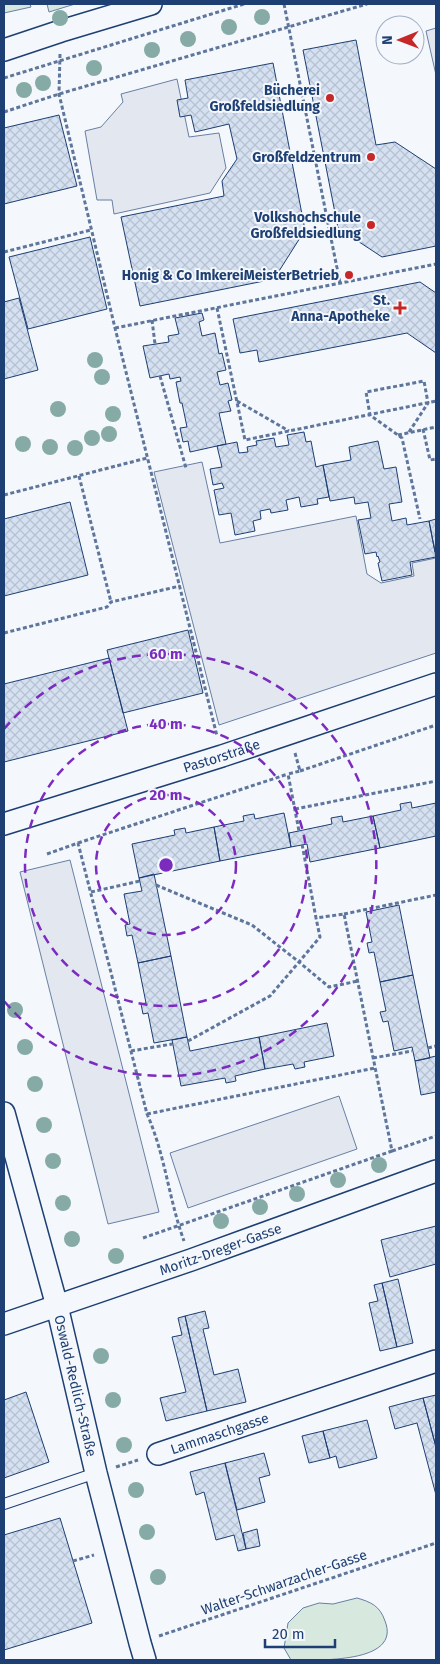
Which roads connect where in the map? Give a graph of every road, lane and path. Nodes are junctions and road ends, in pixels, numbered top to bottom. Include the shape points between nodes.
1 (151, 4) edge
2 (244, 4) edge
3 (284, 4) edge
4 (367, 4) edge
5 (289, 27) junction
6 (61, 30) junction
7 (4, 50) edge
8 (60, 60) junction
9 (4, 78) edge
10 (59, 94) junction
11 (4, 112) edge
12 (91, 230) junction
13 (4, 252) edge
14 (436, 264) edge
15 (340, 283) junction
16 (217, 308) junction
17 (152, 320) junction
18 (115, 328) junction
19 (155, 344) dead end
20 (160, 376) dead end
21 (237, 400) junction
22 (436, 401) edge
23 (428, 403) junction
24 (370, 415) junction
25 (436, 426) edge
26 (423, 430) junction
27 (290, 431) junction
28 (409, 432) junction
29 (398, 435) junction
30 (147, 458) junction
31 (436, 459) edge
32 (186, 468) dead end
33 (78, 476) junction
34 (4, 494) edge
35 (420, 519) dead end
36 (180, 586) junction
37 (111, 602) junction
38 (4, 633) edge
39 (436, 684) edge
40 (436, 725) edge
41 (289, 734) junction
42 (222, 756) junction
43 (300, 771) junction
44 (288, 774) junction
45 (436, 781) edge
46 (294, 809) junction
47 (4, 824) edge
48 (299, 831) dead end
49 (78, 843) junction
50 (302, 844) dead end
51 (47, 854) dead end
52 (140, 881) dead end
53 (156, 884) dead end
54 (91, 892) junction
55 (436, 895) edge
56 (344, 914) junction
57 (316, 918) junction
58 (299, 962) junction
59 (358, 981) junction
60 (188, 1041) dead end
61 (172, 1044) dead end
62 (436, 1046) edge
63 (428, 1048) dead end
64 (131, 1051) junction
65 (412, 1051) dead end
66 (374, 1058) junction
67 (375, 1068) junction
68 (4, 1113) edge
69 (147, 1114) junction
70 (436, 1136) edge
71 (392, 1151) junction
72 (436, 1171) edge
73 (178, 1225) junction
74 (143, 1238) dead end
75 (191, 1260) junction
76 (57, 1306) junction
77 (4, 1324) edge
78 (436, 1361) edge
79 (158, 1454) joint
80 (96, 1473) junction
81 (4, 1504) edge
82 (436, 1543) edge
83 (141, 1655) edge

1 - 6 street
2 - 8 path
3 - 5 path
4 - 5 path
5 - 10 path
5 - 15 path
6 - 7 street
6 - 8 path
8 - 9 path
8 - 10 path
10 - 11 path
10 - 12 path
12 - 13 path
12 - 18 path
14 - 15 path
15 - 16 path
16 - 17 path
16 - 21 path
17 - 18 path
17 - 19 path
18 - 30 path
20 - 32 path
21 - 27 path
21 - 27 path via 245,440
22 - 23 path
23 - 24 path
23 - 24 path via 424,381 395,386 366,392
23 - 28 path
24 - 27 path
24 - 29 path
25 - 26 path
26 - 28 path
26 - 31 path via 430,460
28 - 29 path
29 - 35 path via 402,438
30 - 33 path
30 - 36 path
33 - 34 path
33 - 37 path
36 - 37 path
36 - 42 path
37 - 38 path via 107,607
39 - 41 street, Pastorstraße
40 - 43 path
41 - 42 street, Pastorstraße
41 - 43 path
42 - 47 street, Pastorstraße
43 - 44 path
44 - 46 path
44 - 49 path
45 - 46 path
46 - 48 path
49 - 51 path
49 - 54 path
50 - 57 path
52 - 54 path
53 - 58 path via 252,925
54 - 64 path
55 - 56 path
56 - 57 path
56 - 59 path
57 - 58 path via 320,937
58 - 59 path via 329,987
58 - 60 path via 270,996
59 - 66 path
61 - 64 path
62 - 63 path
64 - 69 path
65 - 66 path
66 - 67 path
67 - 69 path
67 - 71 path
68 - 76 street, Oswald-Redlich-Straße
69 - 73 path
70 - 71 path
71 - 73 path
72 - 75 street, Moritz-Dreger-Gasse
73 - 74 path
73 - 75 path
75 - 76 street, Moritz-Dreger-Gasse
76 - 77 street, Moritz-Dreger-Gasse
76 - 80 street, Oswald-Redlich-Straße
78 - 79 street, Lammaschgasse
79 - 80 path, Lammaschgasse
80 - 81 lane
80 - 83 street, Oswald-Redlich-Straße
82 - 83 path, Walter-Schwarzacher-Gasse

